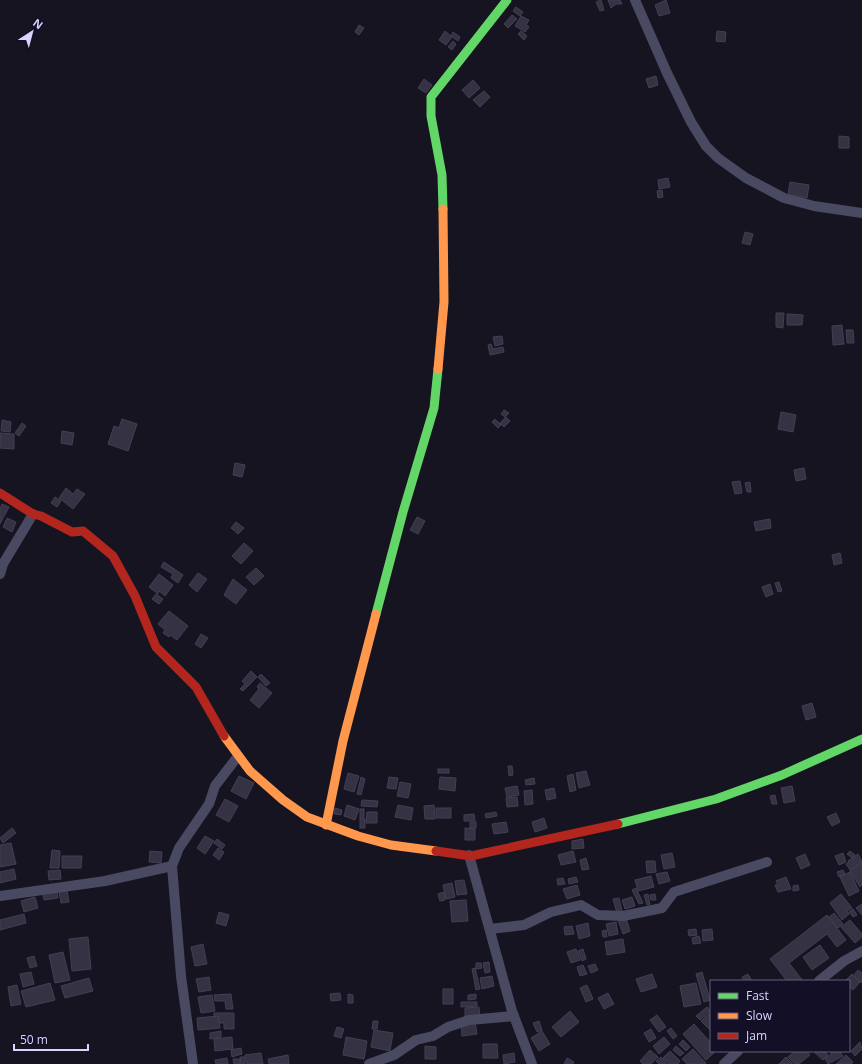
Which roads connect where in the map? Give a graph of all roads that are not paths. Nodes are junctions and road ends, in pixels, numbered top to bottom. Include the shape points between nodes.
1 (507, 0) edge
2 (637, 1) edge
3 (862, 213) edge
4 (0, 493) edge
5 (33, 514) junction
6 (0, 574) edge
7 (862, 739) edge
8 (238, 756) junction
9 (326, 825) junction
10 (470, 856) junction
11 (767, 862) dead end
12 (172, 866) junction
13 (0, 896) edge
14 (490, 928) junction
15 (862, 951) edge
16 (820, 980) edge
17 (514, 1016) junction
18 (737, 1052) edge
19 (193, 1064) edge
20 (368, 1064) edge
21 (532, 1064) edge
22 (724, 1064) edge

1 - 9 street via 431,97 431,116 438,142 442,175 444,243 444,302 434,408 403,512 342,741
2 - 3 street via 691,122 706,146 718,158 746,178 784,198 814,206
4 - 5 street
5 - 6 street via 3,564
5 - 8 street via 72,532 83,531 113,556 135,596 156,647 196,688
7 - 10 street via 782,775 716,799 570,835
8 - 9 street via 250,771 288,804 307,817
8 - 12 street via 215,786 209,804 179,848
9 - 10 street via 391,845
10 - 14 street
11 - 14 street via 674,892 662,908 623,916 598,915 581,905 551,912 524,925
12 - 13 street via 105,881
12 - 19 street via 181,976
14 - 17 street
15 - 16 street via 844,961
17 - 20 street via 469,1020 448,1027 433,1036 416,1040 394,1055
17 - 21 street
18 - 22 street

